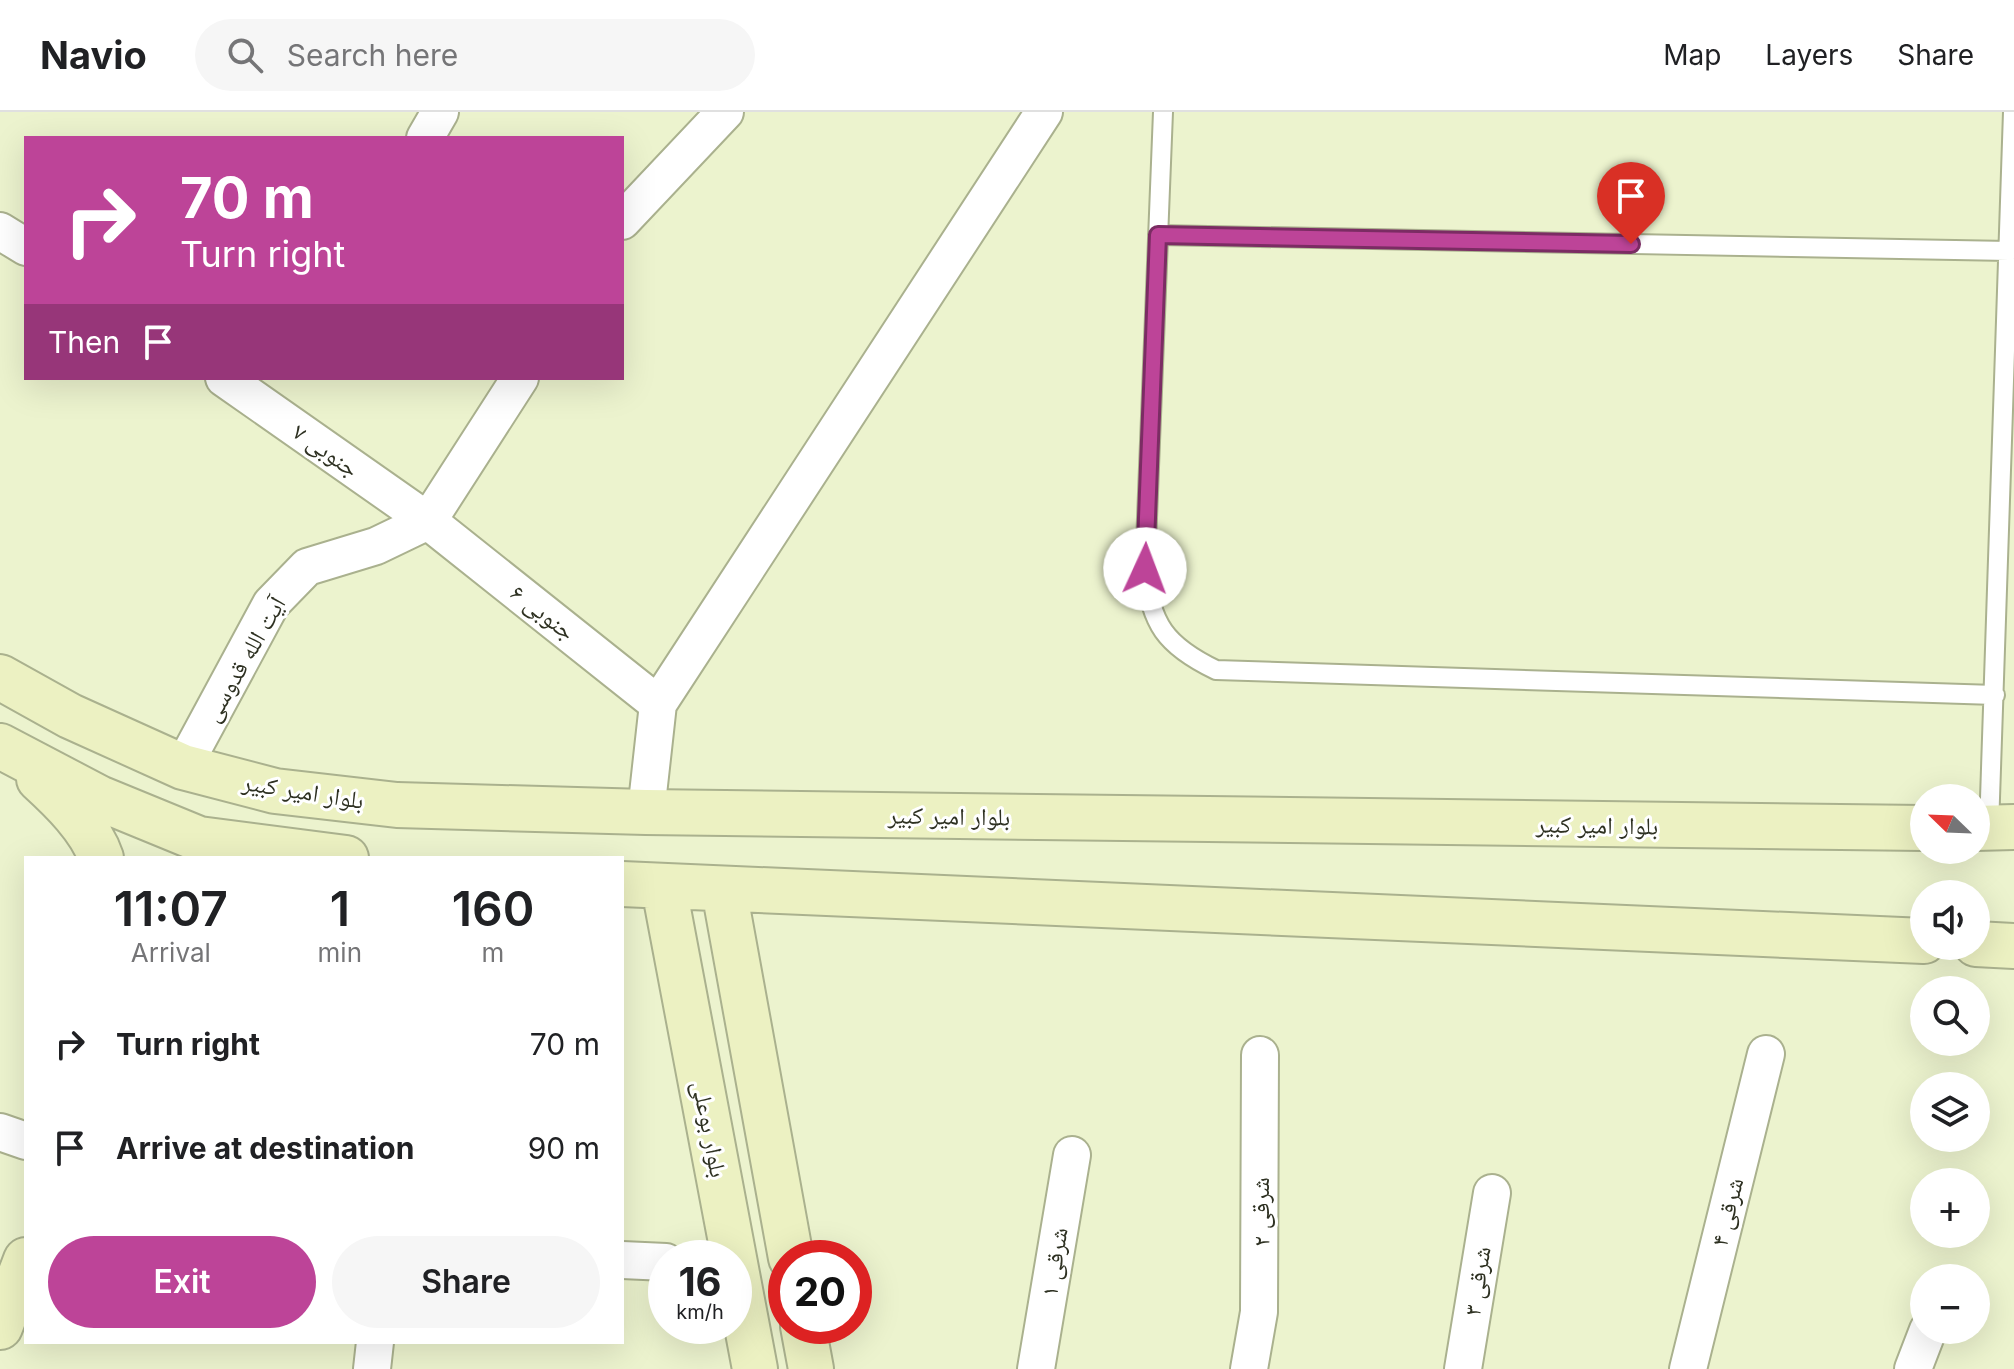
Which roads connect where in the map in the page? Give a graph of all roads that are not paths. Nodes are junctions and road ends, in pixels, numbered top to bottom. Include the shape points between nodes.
1 (440, 112) edge
2 (1044, 112) edge
3 (1163, 112) edge
4 (2013, 112) edge
5 (708, 117) edge
6 (426, 136) edge
7 (624, 219) edge
8 (0, 231) edge
9 (1158, 235) junction
10 (24, 246) edge
11 (2009, 251) junction
12 (227, 380) edge
13 (519, 380) edge
14 (428, 521) junction
15 (0, 677) edge
16 (1995, 695) junction
17 (658, 704) junction
18 (4, 749) edge
19 (183, 767) junction
20 (646, 812) junction
21 (1910, 828) edge
22 (1993, 828) edge
23 (194, 848) edge
24 (100, 856) edge
25 (316, 856) edge
26 (643, 886) edge
27 (724, 890) junction
28 (1910, 940) edge
29 (1990, 945) edge
30 (2014, 946) edge
31 (1766, 1054) dead end
32 (1260, 1055) dead end
33 (0, 1132) edge
34 (24, 1140) edge
35 (1072, 1155) dead end
36 (1492, 1193) dead end
37 (729, 1240) edge
38 (788, 1240) edge
39 (624, 1260) edge
40 (648, 1261) edge
41 (24, 1265) edge
42 (0, 1327) edge
43 (375, 1344) edge
44 (750, 1344) edge
45 (806, 1344) edge
46 (1923, 1344) edge
47 (372, 1369) edge
48 (755, 1369) edge
49 (811, 1369) edge
50 (1036, 1369) edge
51 (1249, 1369) edge
52 (1463, 1369) edge
53 (1688, 1369) edge
54 (1913, 1369) edge

1 - 6 street
2 - 17 street
3 - 9 lane
4 - 11 lane
5 - 7 street
8 - 10 street
9 - 11 lane
9 - 16 lane via 1145,569 1148,603 1163,632 1186,656 1216,670
11 - 16 lane
12 - 14 street, ۷ جنوبی
13 - 14 street
14 - 17 street, ۶ جنوبی
14 - 19 street, آیت الله قدوسی via 376,546 307,567 271,604
15 - 19 main road, بلوار امیر کبیر via 70,716
16 - 22 lane
17 - 20 street
18 - 23 main road
18 - 24 main road via 60,798
19 - 20 main road, بلوار امیر کبیر via 275,791 397,805
20 - 21 main road, بلوار امیر کبیر
23 - 25 main road
26 - 27 main road
26 - 37 main road, بلوار بوعلی
27 - 28 main road
27 - 38 main road
29 - 30 main road
31 - 53 street, ۴ شرقی
32 - 51 street, شرقی ۲ via 1259,1312
33 - 34 street
35 - 50 street, شرقی ۱
36 - 52 street, شرقی ۳
39 - 40 street
41 - 42 main road
43 - 47 street
44 - 48 main road, بلوار بوعلی
45 - 49 main road
46 - 54 street

